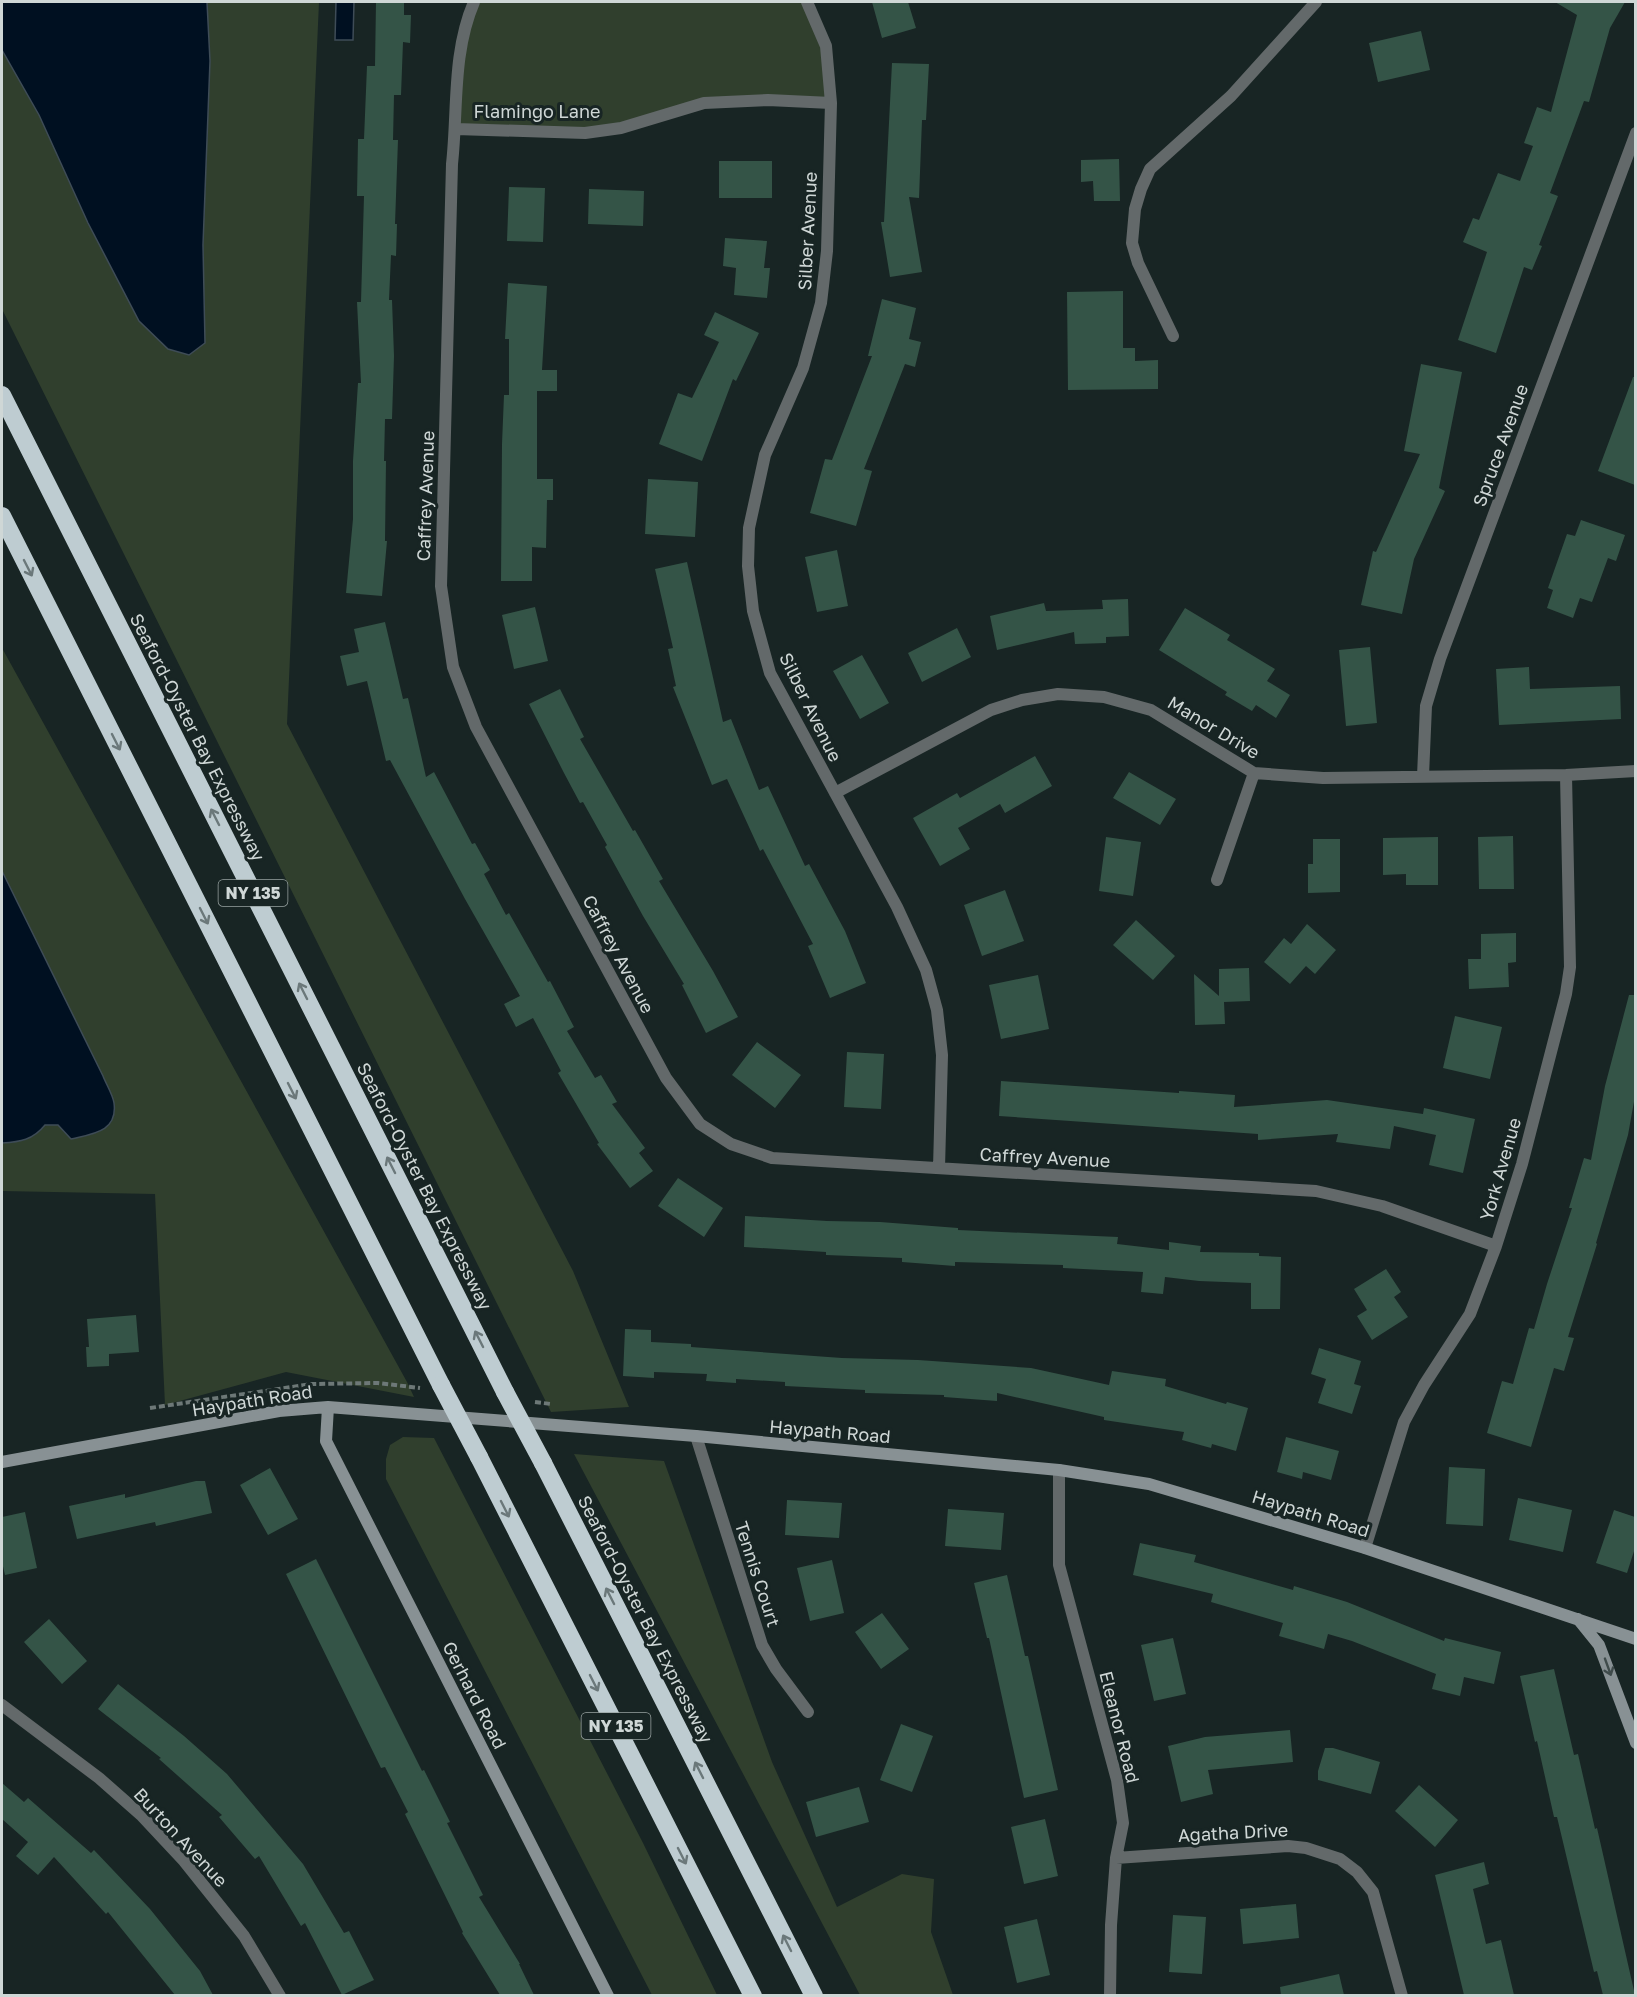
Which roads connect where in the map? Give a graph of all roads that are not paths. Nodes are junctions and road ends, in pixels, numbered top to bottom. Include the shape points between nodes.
1 (474, 2) edge
2 (807, 2) edge
3 (1316, 2) edge
4 (831, 103) junction
5 (456, 129) junction
6 (1635, 133) edge
7 (1173, 336) dead end
8 (2, 395) edge
9 (2, 516) edge
10 (1635, 771) edge
11 (1254, 773) junction
12 (1566, 775) junction
13 (1423, 776) junction
14 (835, 794) junction
15 (1217, 880) dead end
16 (939, 1168) junction
17 (1496, 1246) junction
18 (328, 1407) junction
19 (696, 1436) junction
20 (2, 1462) edge
21 (1059, 1470) junction
22 (1365, 1548) junction
23 (1577, 1618) junction
24 (1635, 1639) edge
25 (2, 1706) edge
26 (808, 1712) dead end
27 (1635, 1743) edge
28 (1116, 1858) junction
29 (280, 1995) edge
30 (608, 1995) edge
31 (753, 1995) edge
32 (814, 1995) edge
33 (1110, 1995) edge
34 (1402, 1995) edge

1 - 5 street, Caffrey Avenue via 459,53
2 - 4 street, Silber Avenue via 826,45
3 - 7 street via 1231,96 1150,169 1141,189 1132,243
4 - 5 street, Flamingo Lane via 704,103 621,128 585,133
4 - 14 street, Silber Avenue via 827,251 821,303 803,369 765,455 749,528 748,566 753,611 770,673
5 - 16 street, Caffrey Avenue via 441,586 453,667 476,727 666,1078 700,1124 731,1144 772,1158
6 - 13 street, Spruce Avenue via 1440,659 1426,706
32 -> 8 highway, Seaford-Oyster Bay Expressway / NY 135, bridge
9 -> 31 highway, NY 135, bridge
10 - 12 street, Manor Drive
11 - 13 street, Manor Drive via 1323,778
11 - 14 street, Manor Drive via 1151,710 1104,697 1058,694 991,710
11 - 15 street
12 - 13 street, Manor Drive
12 - 17 street, York Avenue via 1566,994 1522,1164
14 - 16 street, Silber Avenue via 897,907 926,970 937,1010 942,1055
16 - 17 street, Caffrey Avenue via 1316,1191 1382,1206
17 - 22 street, York Avenue via 1470,1314 1404,1422
18 - 19 street, Haypath Road
18 - 20 street, Haypath Road via 279,1412
18 - 30 street, Gerhard Road via 326,1441
19 - 21 street, Haypath Road
19 - 26 street, Tennis Court via 762,1645
21 - 22 street, Haypath Road via 1149,1484
21 - 28 street, Eleanor Road via 1059,1565 1117,1780 1123,1823
22 - 23 street, Haypath Road
23 - 24 street, Haypath Road
23 -> 27 street via 1599,1645
25 - 29 street, Burton Avenue via 99,1778 141,1815 244,1936
28 - 33 street, Eleanor Road
28 - 34 street, Agatha Drive via 1288,1846 1340,1859 1373,1892

